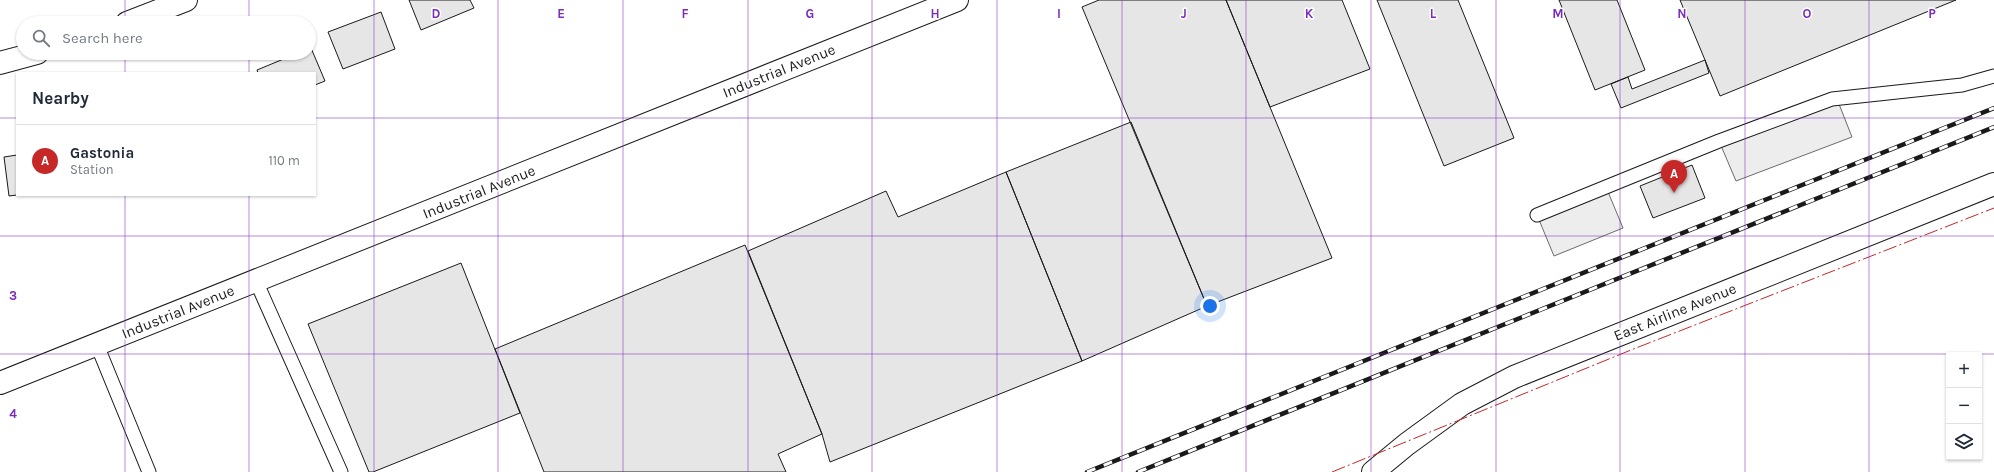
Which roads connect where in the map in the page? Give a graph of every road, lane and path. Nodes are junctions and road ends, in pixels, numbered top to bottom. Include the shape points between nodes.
1 (186, 0) edge
2 (957, 0) edge
3 (145, 16) edge
4 (16, 59) edge
5 (0, 63) edge
6 (1994, 76) edge
7 (1994, 184) edge
8 (1537, 215) dead end
9 (256, 281) junction
10 (97, 345) junction
11 (0, 383) edge
12 (149, 472) edge
13 (341, 472) edge
14 (1373, 472) edge

1 - 3 street
2 - 9 street, Industrial Avenue
4 - 5 street
6 - 8 lane via 1962,85 1832,99
7 - 14 street, East Airline Avenue via 1514,377 1462,404
9 - 10 street, Industrial Avenue
9 - 13 lane
10 - 11 street, Industrial Avenue
10 - 12 lane

